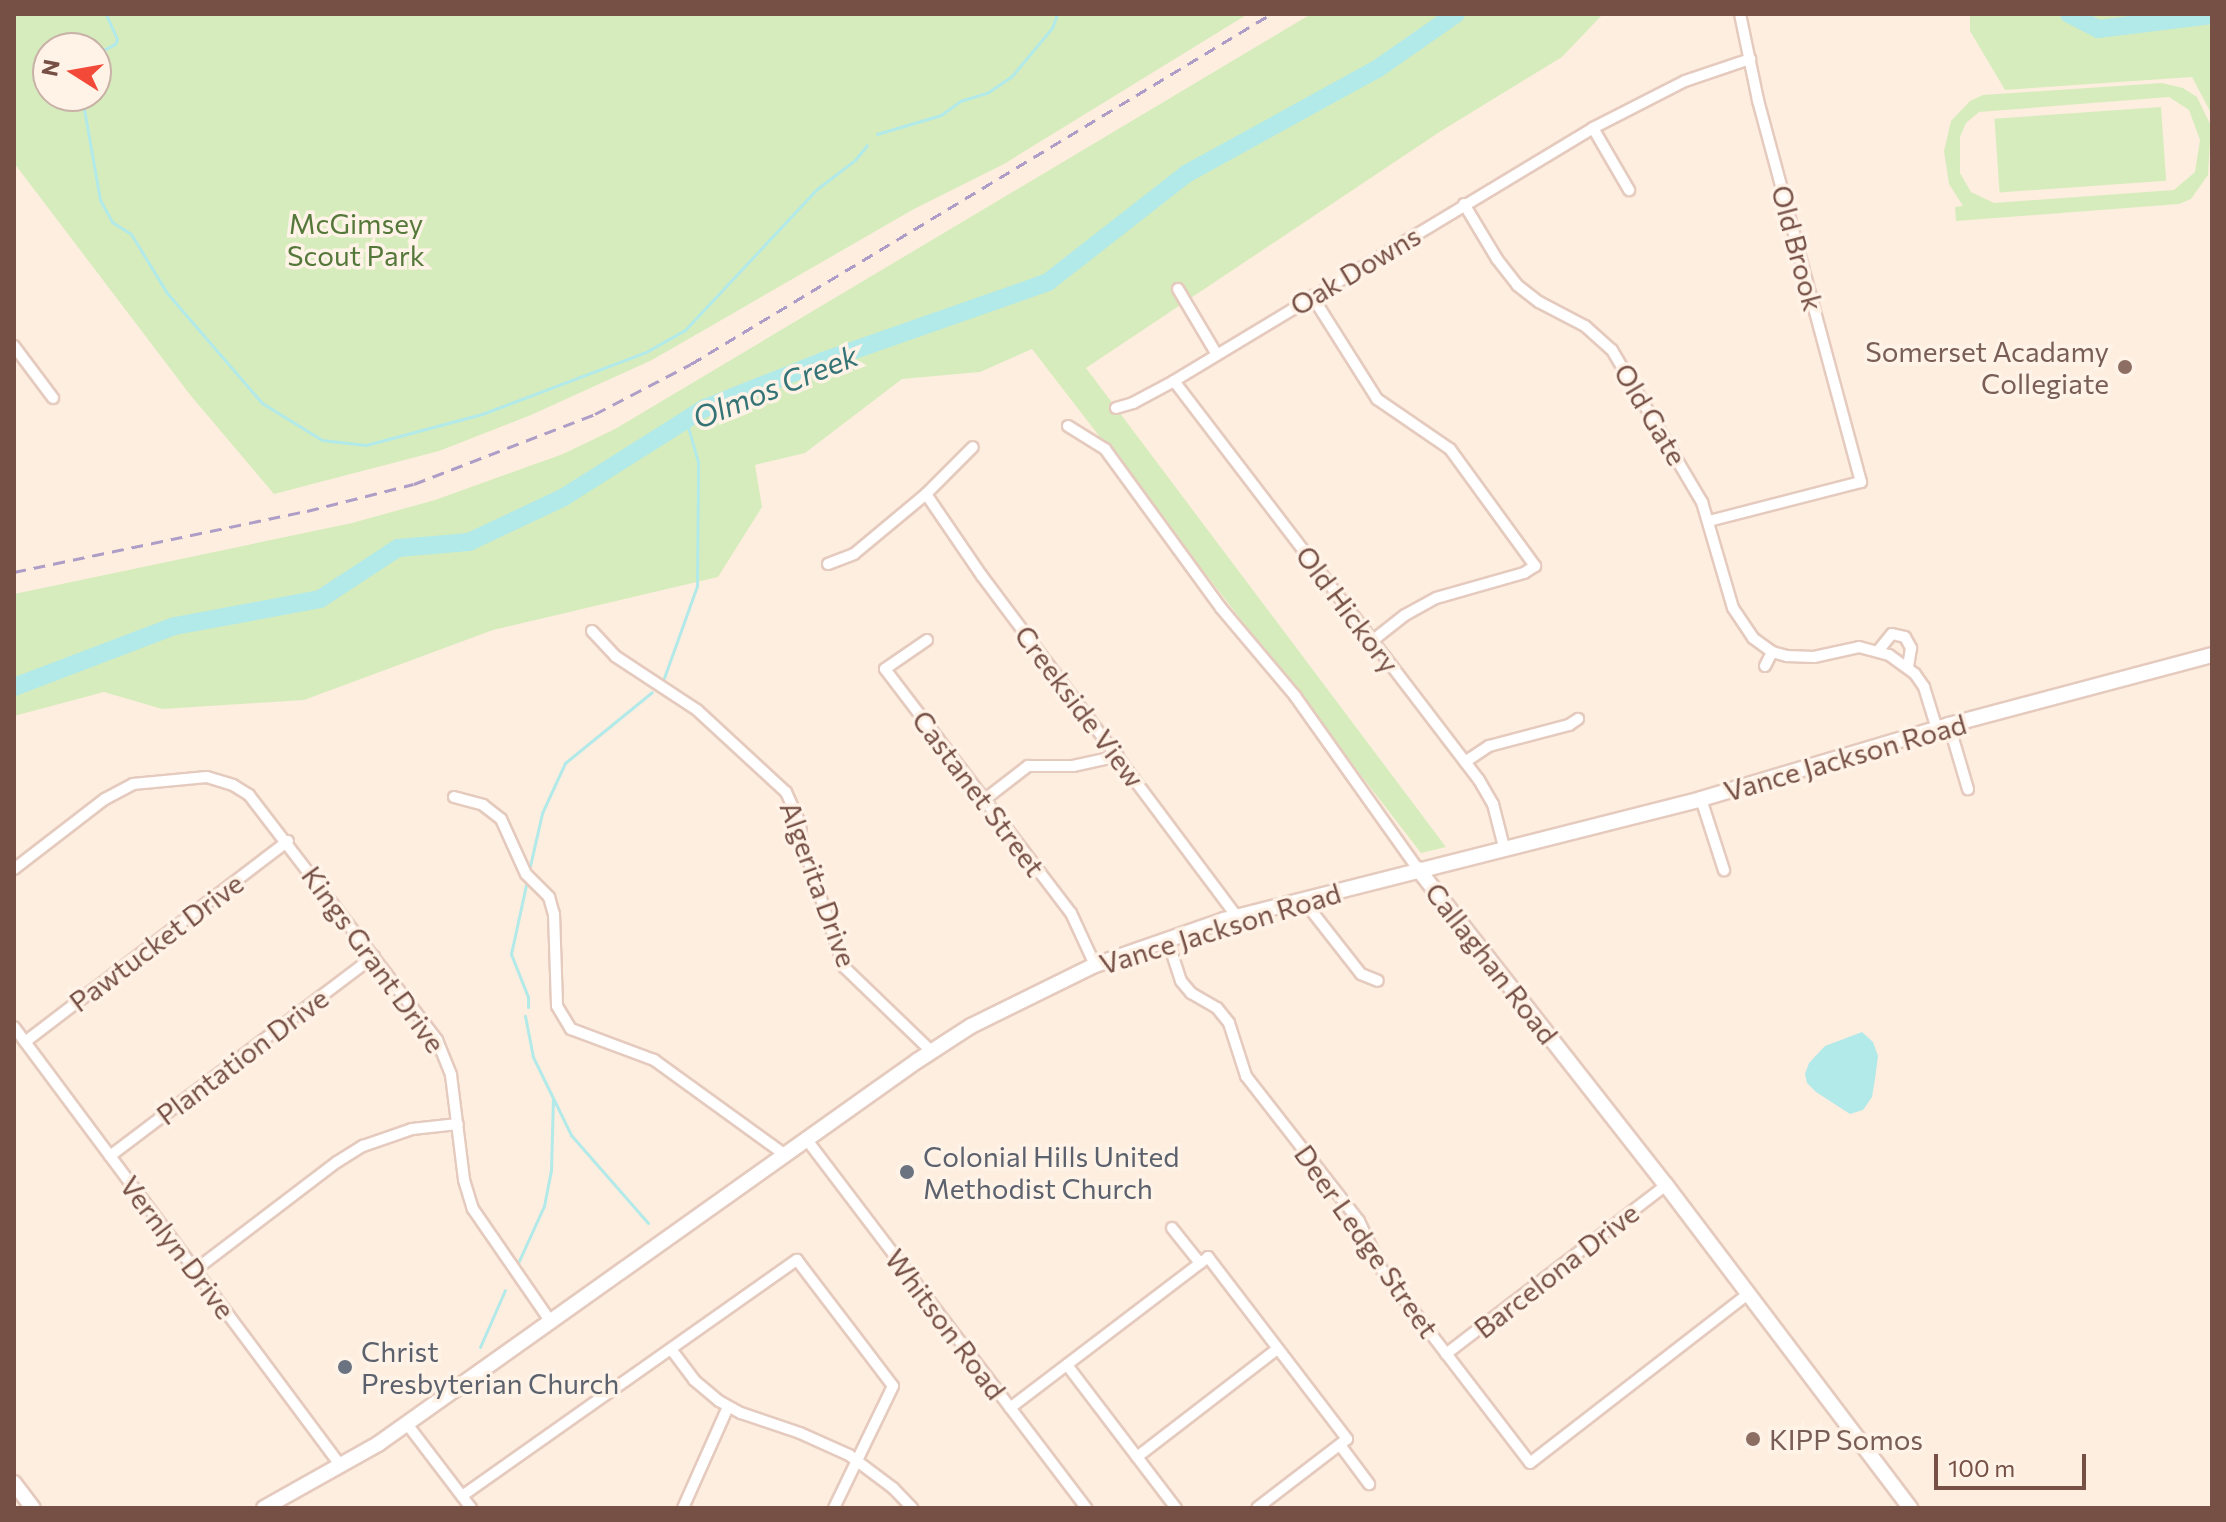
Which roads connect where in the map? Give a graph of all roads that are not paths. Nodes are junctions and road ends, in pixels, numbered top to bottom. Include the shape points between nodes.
1 (1740, 14) edge
2 (1750, 59) junction
3 (1593, 128) junction
4 (1629, 190) dead end
5 (1464, 204) junction
6 (1178, 289) dead end
7 (1312, 296) junction
8 (14, 346) edge
9 (1216, 353) junction
10 (1174, 381) junction
11 (53, 398) dead end
12 (1116, 408) dead end
13 (1068, 426) dead end
14 (973, 447) dead end
15 (926, 494) junction
16 (1709, 521) junction
17 (828, 564) dead end
18 (592, 631) dead end
19 (927, 640) dead end
20 (1372, 641) junction
21 (1878, 651) junction
22 (1772, 652) junction
23 (2212, 655) edge
24 (1765, 666) dead end
25 (1908, 668) junction
26 (1578, 719) dead end
27 (1943, 727) junction
28 (1118, 756) junction
29 (1465, 762) junction
30 (1968, 789) dead end
31 (454, 797) dead end
32 (1701, 799) junction
33 (984, 800) junction
34 (288, 841) junction
35 (1504, 847) junction
36 (14, 869) edge
37 (1418, 869) junction
38 (1724, 870) dead end
39 (1303, 900) junction
40 (1237, 917) junction
41 (1167, 938) junction
42 (374, 956) junction
43 (1095, 965) junction
44 (1378, 981) dead end
45 (14, 1027) edge
46 (25, 1042) junction
47 (932, 1052) junction
48 (458, 1124) junction
49 (807, 1140) junction
50 (785, 1155) junction
51 (110, 1156) junction
52 (1666, 1185) junction
53 (1172, 1228) dead end
54 (1204, 1260) junction
55 (195, 1270) junction
56 (1748, 1294) junction
57 (551, 1322) junction
58 (671, 1349) junction
59 (1277, 1349) junction
60 (1446, 1354) junction
61 (1067, 1365) junction
62 (728, 1407) junction
63 (1010, 1408) junction
64 (407, 1424) junction
65 (1343, 1442) junction
66 (1137, 1457) junction
67 (857, 1460) junction
68 (341, 1466) junction
69 (14, 1483) edge
70 (1369, 1484) dead end
71 (462, 1496) junction
72 (33, 1508) edge
73 (264, 1508) edge
74 (471, 1508) edge
75 (683, 1508) edge
76 (834, 1508) edge
77 (912, 1508) edge
78 (1086, 1508) edge
79 (1176, 1508) edge
80 (1257, 1508) edge
81 (1910, 1508) edge

1 - 2 street, Old Brook
2 - 3 street, Oak Downs via 1685,81
2 - 16 street, Old Brook via 1861,482
3 - 4 street
3 - 5 street, Oak Downs
5 - 7 street, Oak Downs
5 - 16 street, Old Gate via 1517,285 1585,326 1612,350
6 - 9 street
7 - 9 street, Oak Downs
7 - 20 street via 1377,399 1450,449 1535,566 1428,602
8 - 11 street
9 - 10 street, Oak Downs
10 - 12 street, Oak Downs
10 - 20 street, Old Hickory
13 - 37 street, Callaghan Road via 1105,449 1221,608 1295,696
14 - 15 street
15 - 17 street via 854,554
15 - 28 street, Creekside View
16 - 22 street, Old Gate via 1736,615
18 - 47 street, Algerita Drive via 615,656 697,710 786,792 844,967
19 - 33 street, Castanet Street via 885,669
20 - 29 street, Old Hickory
21 - 22 street via 1859,647 1799,657
21 - 25 street
21 - 25 street via 1892,634 1901,635 1911,648
22 - 24 street
23 - 27 main road, Vance Jackson Road
25 - 27 street via 1924,687
26 - 29 street via 1489,746
27 - 30 street
27 - 32 main road, Vance Jackson Road
28 - 33 street via 1073,766 1028,766
28 - 40 street, Creekside View
29 - 35 street, Old Hickory via 1493,804
31 - 50 street via 483,805 501,819 526,874 549,897 557,1006 571,1029 654,1060
32 - 35 main road, Vance Jackson Road
32 - 38 street
33 - 43 street, Castanet Street via 1071,913
34 - 36 street, Kings Grant Drive via 249,795 225,781 188,776 143,782 105,799
34 - 42 street, Kings Grant Drive
34 - 46 street, Pawtucket Drive
35 - 37 main road, Vance Jackson Road
37 - 39 main road, Vance Jackson Road
37 - 52 main road, Callaghan Road
39 - 40 main road, Vance Jackson Road
39 - 44 street via 1361,974
40 - 41 main road, Vance Jackson Road
41 - 43 main road, Vance Jackson Road
41 - 60 street, Deer Ledge Street via 1181,981 1229,1023 1246,1076 1359,1221 1382,1270
42 - 48 street, Kings Grant Drive via 443,1051
42 - 51 street, Plantation Drive
43 - 47 main road, Vance Jackson Road via 971,1026
45 - 46 street, Vernlyn Drive
46 - 51 street, Vernlyn Drive
47 - 49 main road, Vance Jackson Road
48 - 55 street via 412,1129 363,1146
48 - 57 street, Kings Grant Drive via 473,1209
49 - 50 main road, Vance Jackson Road
49 - 63 street, Whitson Road
50 - 57 main road, Vance Jackson Road
51 - 55 street, Vernlyn Drive
52 - 56 main road, Callaghan Road
52 - 60 street, Barcelona Drive
53 - 54 street
54 - 59 street
54 - 61 street
55 - 68 street, Vernlyn Drive
56 - 60 street, Deer Ledge Street via 1530,1463
56 - 81 main road, Callaghan Road
57 - 64 main road, Vance Jackson Road
58 - 62 street via 694,1380
58 - 67 street via 797,1260 893,1386
58 - 71 street
59 - 65 street
59 - 66 street
61 - 63 street
61 - 66 street
62 - 67 street via 829,1444
62 - 75 street
63 - 78 street, Whitson Road
64 - 68 main road, Vance Jackson Road
64 - 71 street
65 - 70 street
65 - 80 street
66 - 79 street
67 - 76 street
67 - 77 street
68 - 73 main road, Vance Jackson Road
69 - 72 main road
71 - 74 street

